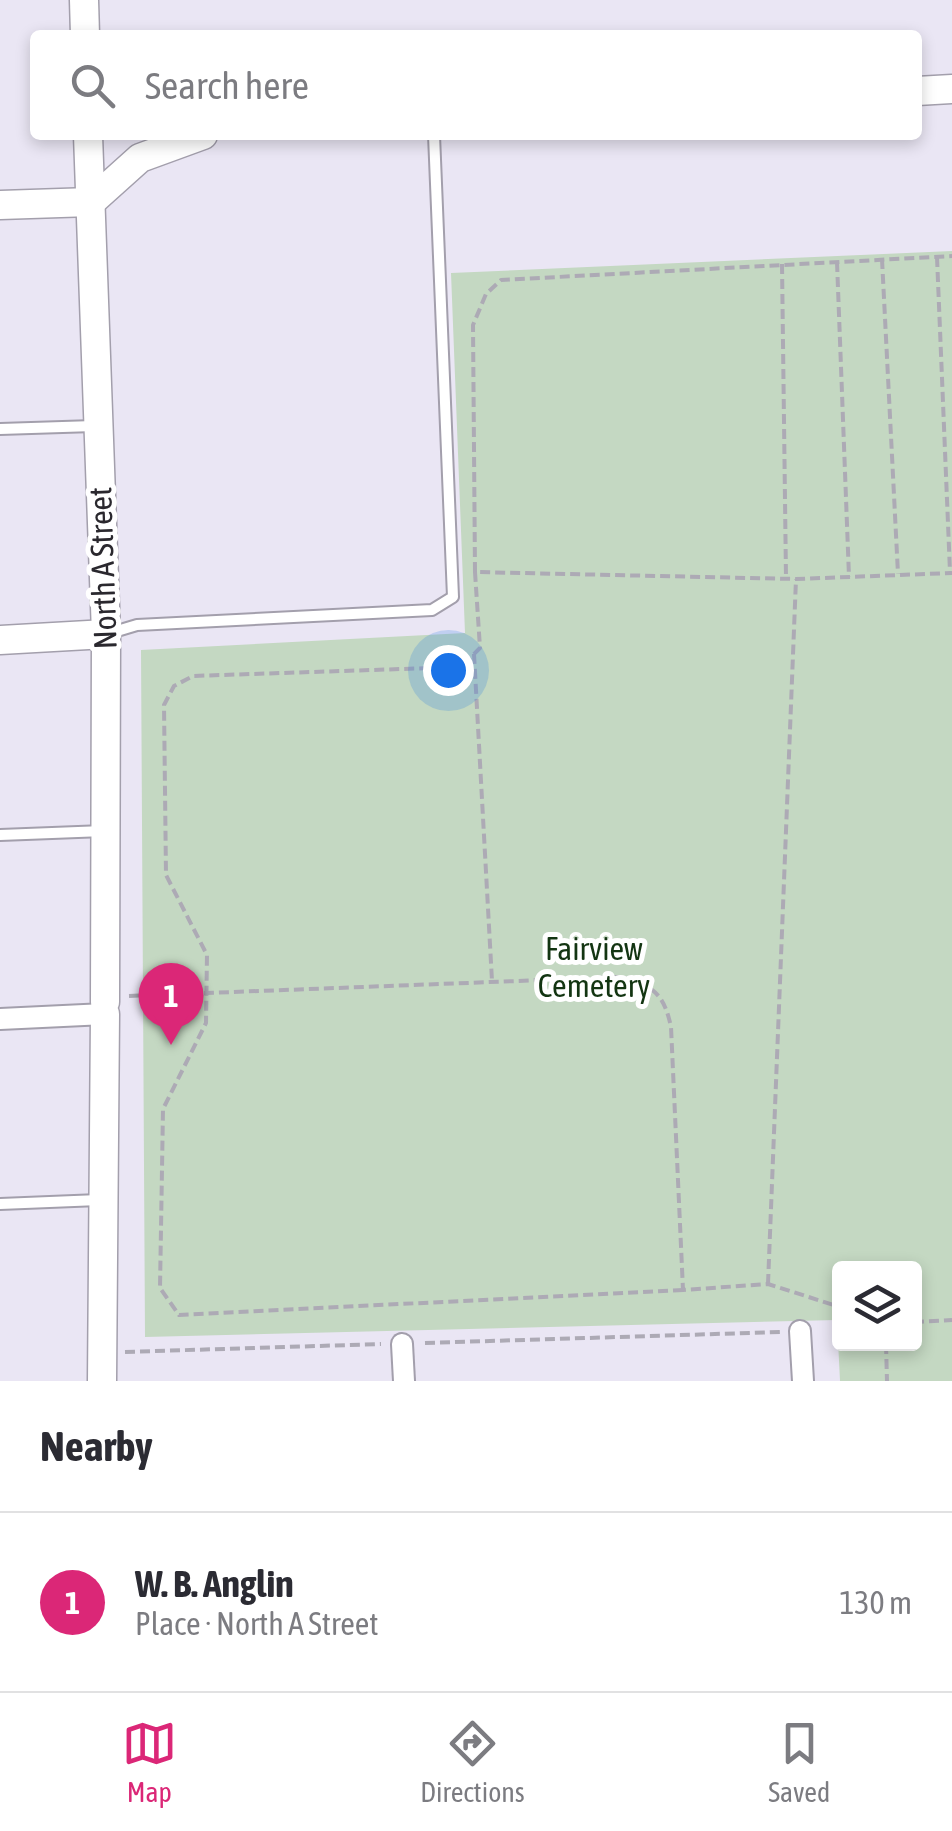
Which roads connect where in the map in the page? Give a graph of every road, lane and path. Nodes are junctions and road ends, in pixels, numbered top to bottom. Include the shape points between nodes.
1 (84, 0) edge
2 (85, 30) edge
3 (952, 89) edge
4 (922, 91) edge
5 (88, 140) edge
6 (189, 140) edge
7 (434, 140) edge
8 (90, 202) junction
9 (0, 205) edge
10 (952, 256) edge
11 (938, 257) junction
12 (882, 259) junction
13 (838, 262) junction
14 (782, 264) junction
15 (99, 426) junction
16 (0, 428) edge
17 (475, 572) junction
18 (951, 572) edge
19 (898, 575) junction
20 (849, 577) junction
21 (786, 578) junction
22 (796, 578) junction
23 (106, 634) junction
24 (0, 640) edge
25 (474, 654) junction
26 (106, 830) junction
27 (0, 835) edge
28 (492, 982) junction
29 (206, 990) junction
30 (105, 1008) junction
31 (0, 1018) edge
32 (104, 1200) junction
33 (0, 1204) edge
34 (768, 1284) junction
35 (683, 1290) junction
36 (832, 1305) edge
37 (952, 1320) edge
38 (922, 1322) edge
39 (800, 1331) joint
40 (402, 1344) junction
41 (886, 1351) edge
42 (102, 1352) junction
43 (102, 1381) edge
44 (404, 1381) edge
45 (802, 1381) edge
46 (888, 1381) edge

1 - 2 main road
3 - 4 main road
5 - 8 main road, North A Street
6 - 8 main road via 140,158
7 - 23 lane via 453,597 432,610 137,625
8 - 9 main road
8 - 15 main road, North A Street
10 - 11 path
11 - 12 path
11 - 18 path
12 - 13 path
12 - 19 path
13 - 14 path
13 - 20 path
14 - 17 path via 518,277 501,280 486,294 472,324 470,364
14 - 21 path
15 - 16 lane
15 - 23 main road, North A Street
17 - 21 path
17 - 25 path via 480,648
18 - 19 path
19 - 20 path
20 - 22 path
21 - 22 path
22 - 34 path
23 - 24 main road
23 - 26 main road, North A Street
25 - 28 path
25 - 29 path via 461,667 193,676 174,686 164,704 166,875 207,955
26 - 27 lane
26 - 30 main road, North A Street
28 - 29 path
28 - 35 path via 621,977 647,983 666,1001
29 - 30 path via 147,992
29 - 35 path via 206,1023 163,1110 160,1288 179,1315
30 - 31 street
30 - 32 main road, North A Street
32 - 33 lane
32 - 42 main road, North A Street
34 - 35 path
34 - 36 path
37 - 38 path
39 - 40 path
39 - 45 street
40 - 42 path
40 - 44 street
41 - 46 path
42 - 43 main road, North A Street

